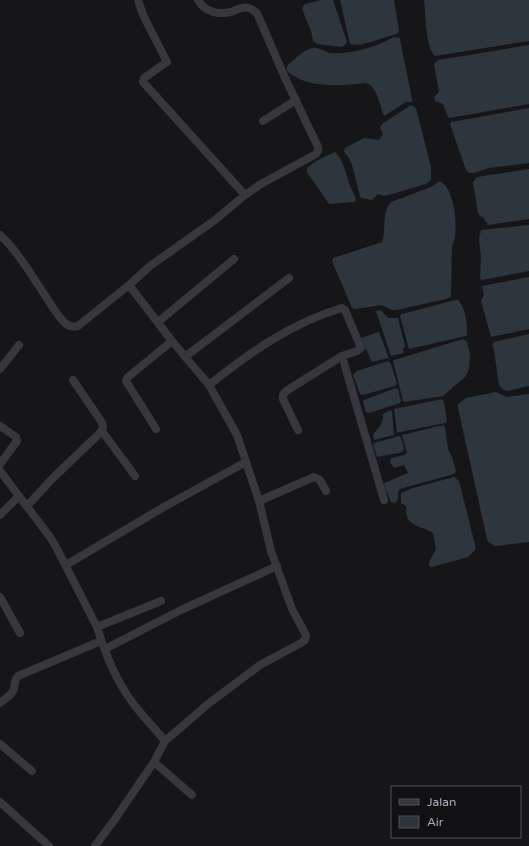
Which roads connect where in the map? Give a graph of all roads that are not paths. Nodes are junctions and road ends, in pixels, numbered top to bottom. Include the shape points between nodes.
1 (138, 0) edge
2 (198, 0) edge
3 (296, 100) junction
4 (263, 121) dead end
5 (245, 195) junction
6 (0, 235) edge
7 (234, 259) dead end
8 (289, 278) dead end
9 (129, 285) junction
10 (158, 322) junction
11 (172, 342) junction
12 (19, 345) dead end
13 (186, 356) junction
14 (342, 356) junction
15 (0, 369) edge
16 (73, 380) dead end
17 (209, 385) junction
18 (0, 426) edge
19 (156, 429) dead end
20 (298, 430) dead end
21 (102, 431) junction
22 (246, 462) junction
23 (0, 464) edge
24 (0, 471) edge
25 (135, 476) dead end
26 (326, 491) dead end
27 (19, 496) junction
28 (259, 500) junction
29 (384, 500) dead end
30 (27, 506) junction
31 (0, 515) edge
32 (66, 565) junction
33 (277, 566) junction
34 (0, 597) edge
35 (161, 600) dead end
36 (97, 627) junction
37 (20, 634) dead end
38 (101, 641) junction
39 (105, 649) junction
40 (0, 703) edge
41 (165, 741) junction
42 (0, 744) edge
43 (154, 762) junction
44 (32, 771) dead end
45 (192, 796) dead end
46 (0, 802) edge
47 (49, 846) edge
48 (95, 846) edge

1 - 5 street via 167,62 144,78 143,82
2 - 3 street via 210,12 218,14 240,8 249,8 257,14
3 - 4 street
3 - 5 street via 318,147 316,154
5 - 9 street via 215,220 150,266
6 - 9 street via 22,261 54,309 71,327 78,326
7 - 10 street
8 - 13 street
9 - 10 street
10 - 11 street
11 - 13 street
11 - 19 street via 126,381
12 - 15 street
13 - 17 street
14 - 17 street via 361,348 346,310 342,308 299,324 247,356
14 - 20 street via 289,388 283,395
14 - 29 street
16 - 21 street via 101,421
17 - 22 street via 237,435
18 - 23 street via 16,437 16,441
21 - 25 street
21 - 30 street
22 - 28 street
22 - 32 street
24 - 27 street
26 - 28 street via 320,480 314,477
27 - 30 street
27 - 31 street
28 - 33 street
30 - 32 street via 50,536
32 - 36 street
33 - 39 street via 180,610
33 - 41 street via 292,609 306,635 305,640 260,665 208,704
34 - 37 street
35 - 36 street
36 - 38 street
38 - 39 street
38 - 40 street via 18,676 14,690
39 - 41 street via 126,694
41 - 43 street
42 - 44 street
43 - 45 street
43 - 48 street
46 - 47 street

